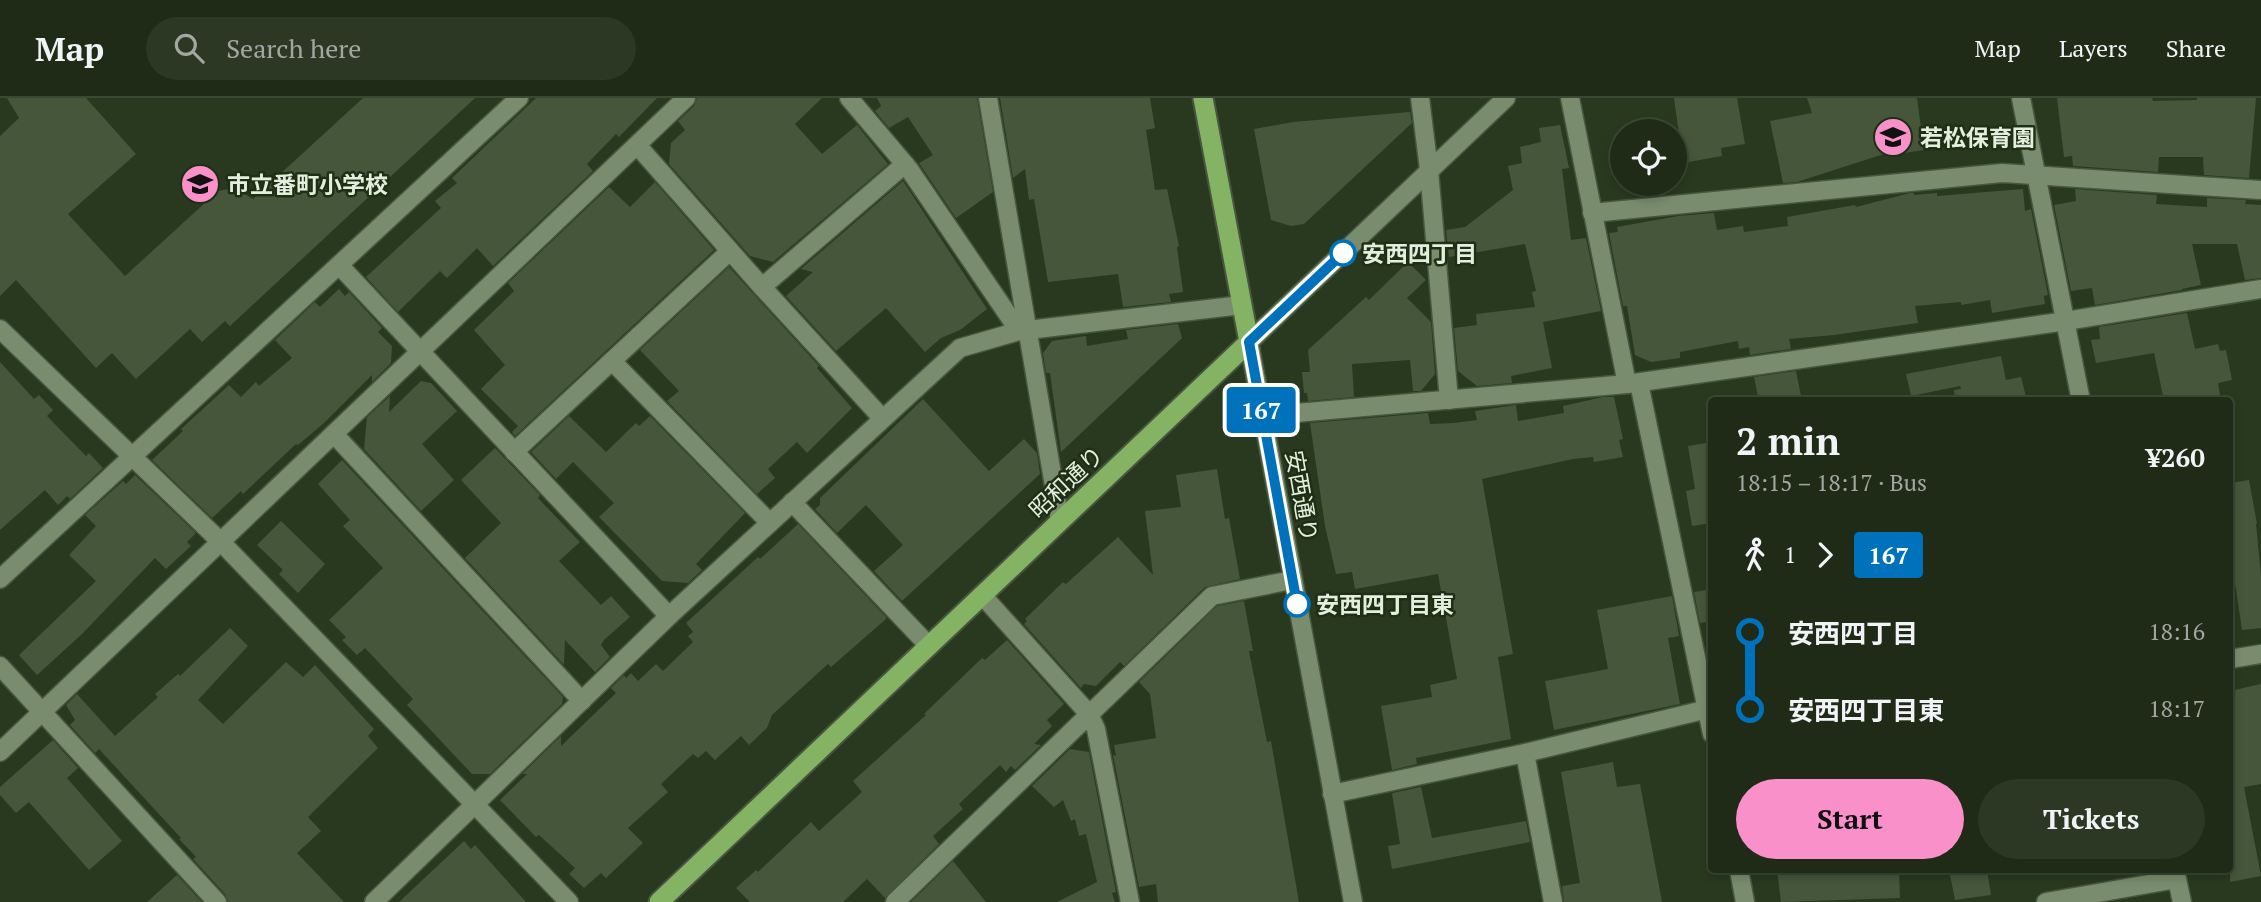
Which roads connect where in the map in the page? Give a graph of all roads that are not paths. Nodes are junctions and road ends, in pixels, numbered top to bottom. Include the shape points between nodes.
1 (519, 98) edge
2 (686, 98) edge
3 (849, 98) edge
4 (988, 98) edge
5 (1203, 98) edge
6 (1420, 98) edge
7 (1506, 98) edge
8 (1570, 98) edge
9 (2021, 98) edge
10 (637, 145) junction
11 (905, 164) junction
12 (1429, 170) junction
13 (2037, 175) junction
14 (2261, 190) edge
15 (1592, 213) junction
16 (730, 251) junction
17 (340, 265) junction
18 (762, 287) junction
19 (2261, 289) edge
20 (1242, 305) junction
21 (2066, 321) junction
22 (0, 329) edge
23 (1024, 330) junction
24 (1249, 342) junction
25 (419, 351) junction
26 (612, 361) junction
27 (1633, 384) junction
28 (2080, 397) edge
29 (1449, 400) junction
30 (1262, 416) junction
31 (882, 418) junction
32 (334, 434) junction
33 (514, 452) junction
34 (133, 457) junction
35 (792, 502) junction
36 (1060, 521) junction
37 (770, 523) junction
38 (221, 542) junction
39 (0, 579) edge
40 (1293, 580) junction
41 (982, 595) junction
42 (668, 616) junction
43 (929, 646) junction
44 (2261, 654) edge
45 (2233, 659) edge
46 (0, 666) edge
47 (582, 701) junction
48 (1708, 704) edge
49 (1708, 708) edge
50 (42, 712) junction
51 (1089, 715) junction
52 (0, 752) edge
53 (1525, 753) junction
54 (1332, 794) junction
55 (475, 805) junction
56 (1740, 873) edge
57 (2176, 875) edge
58 (217, 902) edge
59 (374, 902) edge
60 (569, 902) edge
61 (659, 902) edge
62 (895, 902) edge
63 (1130, 902) edge
64 (1353, 902) edge
65 (1553, 902) edge
66 (1745, 902) edge
67 (2046, 902) edge
68 (2182, 902) edge

1 - 17 street
2 - 10 street
3 - 11 street
4 - 23 street
5 - 20 street, 安西通り
6 - 12 street
7 - 12 street, 昭和通り
8 - 15 street
9 - 13 street
10 - 16 street
10 - 25 street
11 - 18 street
11 - 23 street
12 - 24 street, 昭和通り
12 - 29 street
13 - 14 street
13 - 15 street via 2002,173
13 - 21 street
15 - 27 street
16 - 18 street
16 - 26 street
17 - 25 street
17 - 34 street
18 - 31 street
19 - 21 street
20 - 23 street
20 - 24 street, 安西通り
21 - 27 street
21 - 28 street
22 - 34 street
23 - 31 street via 960,348
23 - 36 street
24 - 30 street, 安西通り
24 - 36 highway, 昭和通り
25 - 32 street
25 - 33 street
26 - 33 street
26 - 37 street
27 - 29 street
27 - 48 street
29 - 30 street
30 - 40 street, 安西通り
31 - 35 street
32 - 38 street
32 - 47 street
33 - 42 street
34 - 38 street
34 - 39 street
35 - 37 street
35 - 43 street
36 - 41 highway, 昭和通り
37 - 42 street
38 - 50 street
38 - 55 street
40 - 51 street via 1212,596
40 - 54 street, 安西通り
41 - 43 highway, 昭和通り
41 - 51 street
42 - 47 street
43 - 61 highway, 昭和通り
44 - 45 street
46 - 50 street
47 - 55 street
49 - 53 street
50 - 52 street
50 - 58 street
51 - 62 street
51 - 63 street via 1096,729
53 - 54 street
53 - 65 street
54 - 64 street, 安西通り
55 - 59 street
55 - 60 street
56 - 66 street
57 - 67 street
57 - 68 street

